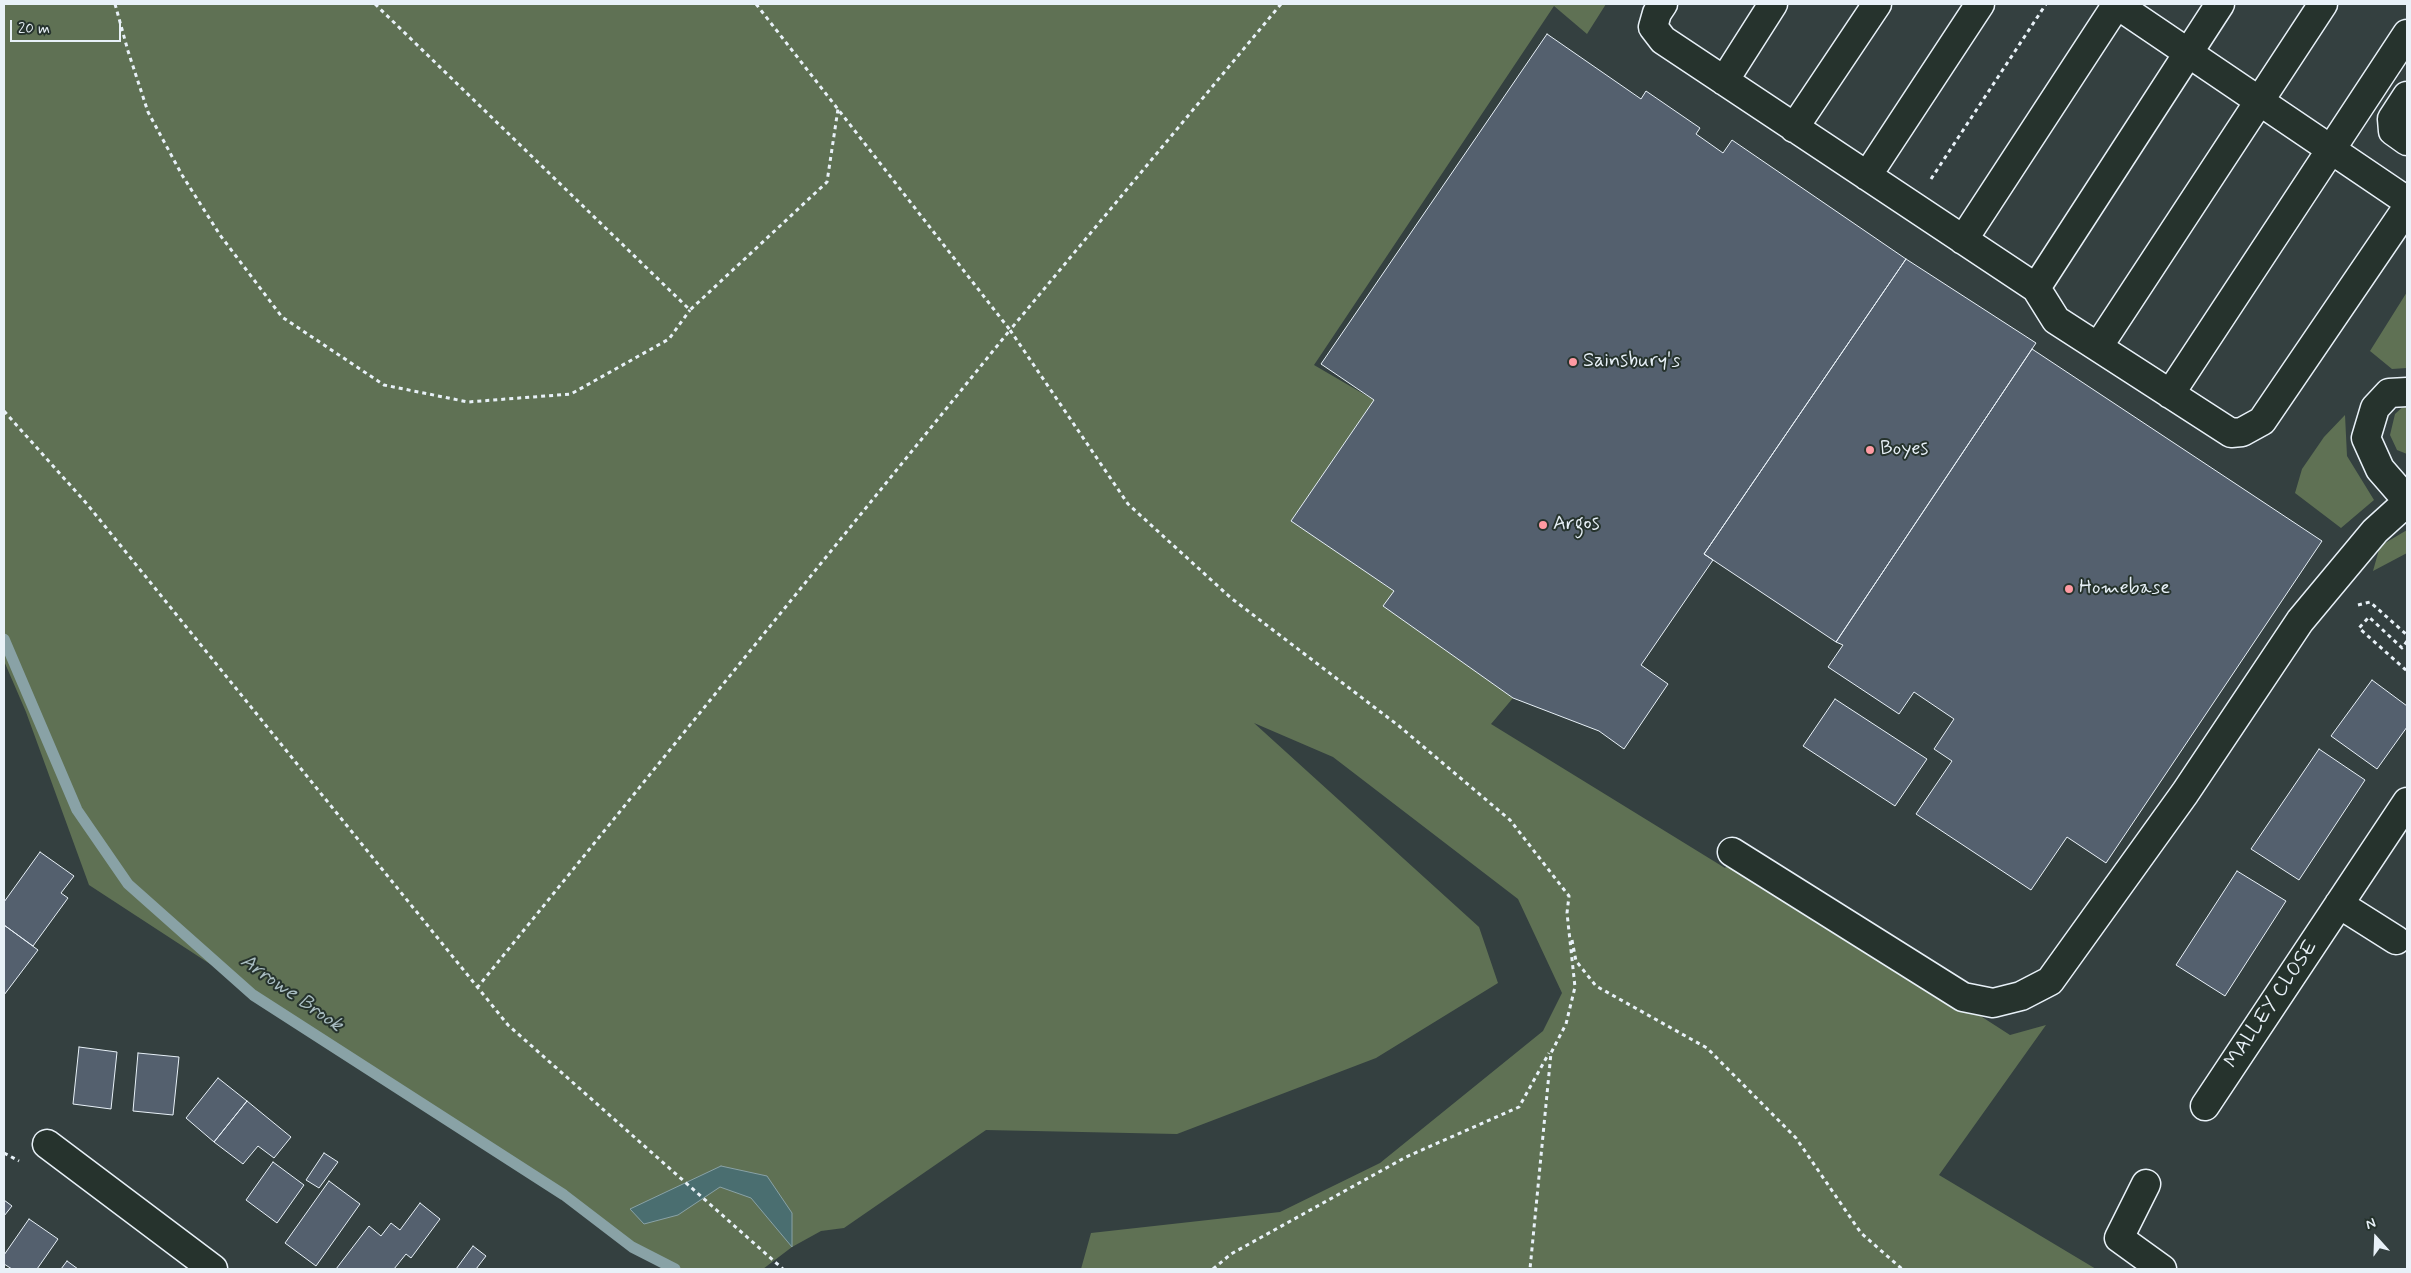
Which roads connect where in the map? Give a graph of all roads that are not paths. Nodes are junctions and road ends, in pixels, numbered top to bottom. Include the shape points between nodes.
1 (1664, 4) edge
2 (1773, 4) edge
3 (1876, 4) edge
4 (1980, 4) edge
5 (2117, 4) edge
6 (2220, 4) edge
7 (2323, 4) edge
8 (2407, 34) edge
9 (2188, 52) junction
10 (1724, 81) junction
11 (2407, 96) edge
12 (2260, 100) junction
13 (1794, 128) junction
14 (2407, 140) edge
15 (2331, 150) junction
16 (1867, 176) junction
17 (2407, 201) edge
18 (2407, 208) edge
19 (1964, 240) junction
20 (2036, 288) junction
21 (2098, 347) junction
22 (2407, 392) edge
23 (2170, 394) junction
24 (2407, 501) edge
25 (2407, 802) edge
26 (1732, 852) dead end
27 (2339, 904) junction
28 (2396, 940) dead end
29 (2205, 1106) dead end
30 (47, 1144) dead end
31 (2146, 1184) dead end
32 (213, 1269) edge
33 (2162, 1269) edge

1 - 10 street via 1653,27 1663,40
2 - 10 street
3 - 13 street
4 - 16 street
5 - 9 street
5 - 19 street
6 - 9 street
7 - 12 street
8 - 15 street
9 - 12 street
9 - 20 street
10 - 13 street
11 - 14 street via 2392,119 2393,131
12 - 15 street
12 - 21 street
13 - 16 street
15 - 17 street
15 - 23 street
16 - 19 street
18 - 23 street via 2262,421 2242,432 2230,433
19 - 20 street
20 - 21 street via 2056,320
21 - 23 street
22 - 24 street via 2389,393 2375,408 2366,438 2380,468
24 - 26 street via 2375,531 2300,621 2185,793 2050,981 2021,996 1993,1003 1963,997
25 - 27 street, MALLEY CLOSE
27 - 28 street
27 - 29 street, MALLEY CLOSE
30 - 32 street
31 - 33 street via 2119,1238

